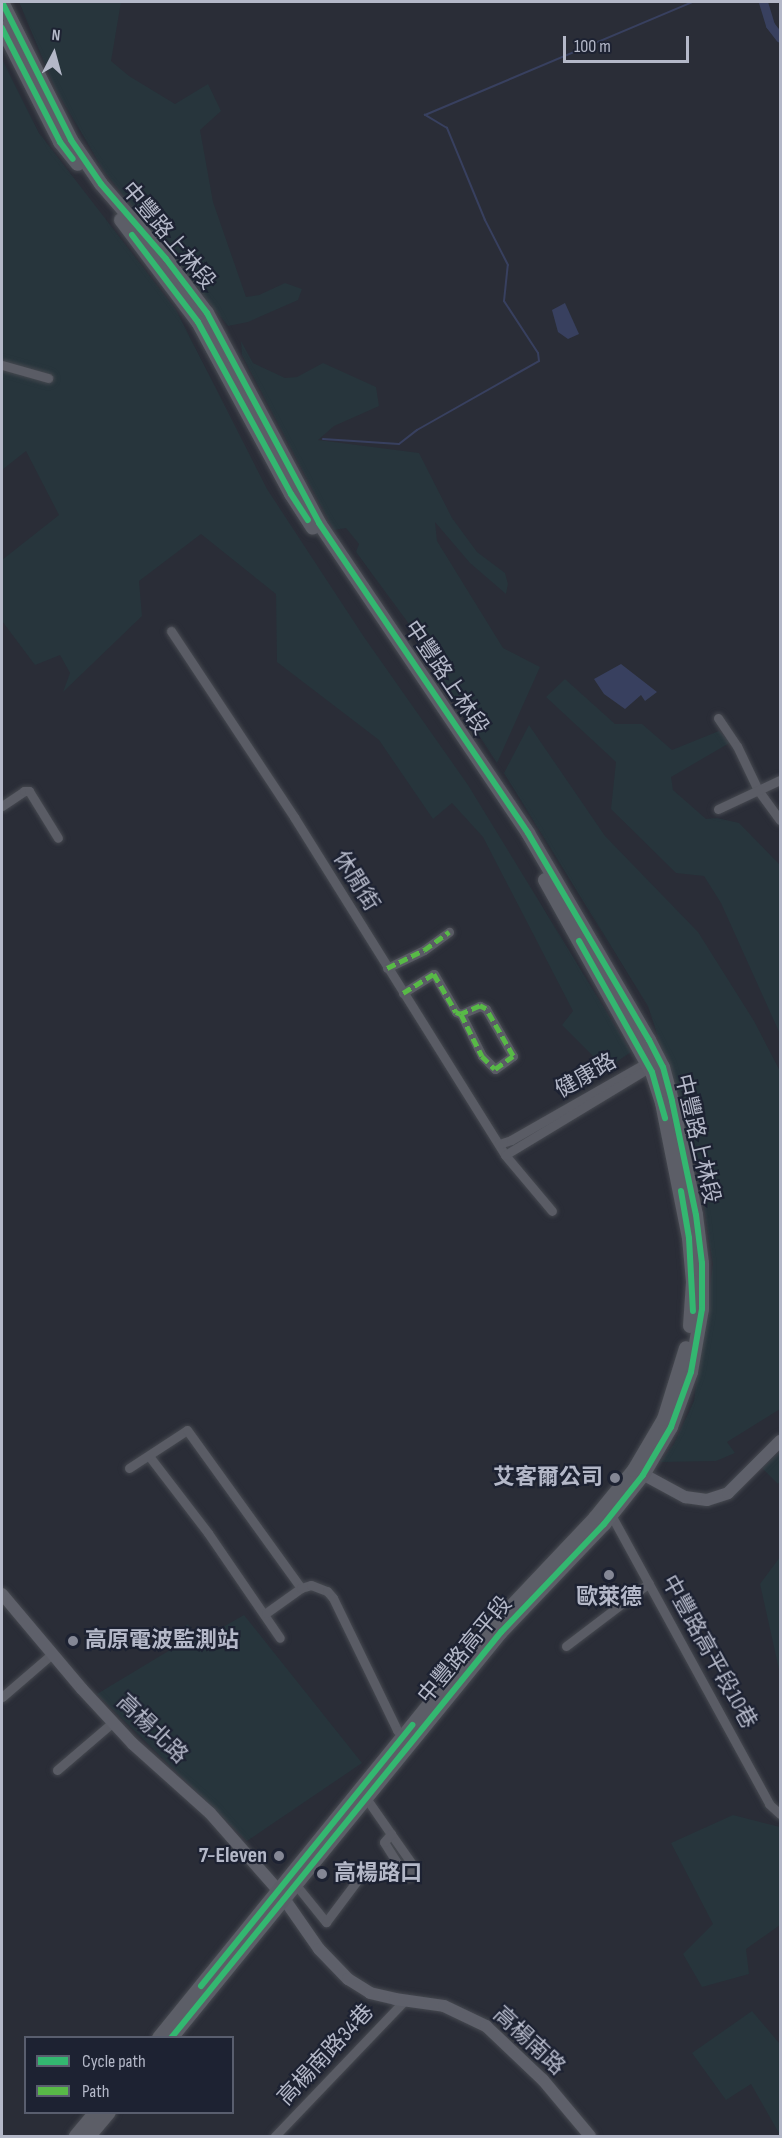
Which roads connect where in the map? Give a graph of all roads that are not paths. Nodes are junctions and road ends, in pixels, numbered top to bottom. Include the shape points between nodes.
1 (2, 2) edge
2 (2, 28) edge
3 (2, 365) edge
4 (48, 378) dead end
5 (171, 631) dead end
6 (718, 718) dead end
7 (780, 780) edge
8 (758, 790) junction
9 (2, 806) edge
10 (718, 809) dead end
11 (780, 820) edge
12 (57, 838) dead end
13 (449, 932) dead end
14 (387, 968) junction
15 (403, 993) junction
16 (461, 1014) junction
17 (652, 1063) junction
18 (499, 1144) junction
19 (505, 1155) junction
20 (552, 1211) dead end
21 (668, 1423) joint
22 (780, 1442) edge
23 (149, 1456) junction
24 (129, 1468) dead end
25 (639, 1472) junction
26 (608, 1510) junction
27 (649, 1583) junction
28 (306, 1586) junction
29 (2, 1594) edge
30 (266, 1613) junction
31 (280, 1638) dead end
32 (566, 1646) dead end
33 (52, 1654) junction
34 (2, 1697) edge
35 (113, 1722) junction
36 (407, 1740) junction
37 (57, 1770) dead end
38 (366, 1798) junction
39 (780, 1814) edge
40 (391, 1834) dead end
41 (365, 1870) dead end
42 (296, 1885) junction
43 (281, 1896) junction
44 (404, 2001) junction
45 (160, 2036) edge
46 (172, 2036) edge
47 (94, 2114) edge
48 (107, 2114) edge
49 (76, 2136) edge
50 (89, 2136) edge
51 (276, 2136) edge
52 (590, 2136) edge

1 - 17 main road, 中豐路上林段 via 71,140 100,184 207,313 320,523 528,833
2 - 17 main road, 中豐路上林段 via 60,142 198,322 291,494 524,843
3 - 4 street
5 - 14 street, 休閒街 via 294,817
6 - 8 street via 737,746
7 - 8 street
8 - 10 street
8 - 11 street
9 - 12 street via 29,791
13 - 14 street via 424,950
14 - 15 street, 休閒街
15 - 16 street via 434,974 456,1012
15 - 18 street, 休閒街
16 - 16 street via 482,1056 495,1069 513,1056 486,1009 480,1006
17 - 18 street, 健康路
17 - 19 street, 健康路
17 - 21 main road, 中豐路上林段 via 672,1101 691,1218 693,1310
18 - 19 street, 休閒街
19 - 20 street, 休閒街
21 - 25 main road, 中豐路高平段
22 - 25 street via 728,1493 707,1500 685,1497
23 - 24 street
23 - 28 street via 187,1430
23 - 30 street
25 - 26 main road, 中豐路高平段
26 - 27 street, 中豐路高平段10巷
26 - 36 main road, 中豐路高平段 via 492,1627
27 - 32 street
27 - 39 street, 中豐路高平段10巷 via 769,1804
28 - 30 street
28 - 36 street via 327,1592 333,1598 397,1730
29 - 33 street, 高楊北路
30 - 31 street
33 - 34 street
33 - 35 street, 高楊北路
35 - 37 street
35 - 43 street, 高楊北路 via 210,1812
36 - 38 main road, 中豐路高平段
36 - 43 main road, 中豐路高平段
38 - 40 street
38 - 42 main road, 中豐路高平段
41 - 42 street via 326,1922
42 - 43 main road, 中豐路高平段
43 - 44 street, 高楊南路 via 319,1949 348,1979 370,1993
43 - 45 main road, 中豐路高平段
43 - 46 main road, 中豐路高平段
44 - 51 street, 高楊南路34巷
44 - 52 street, 高楊南路 via 444,2006 486,2026 543,2080
47 - 49 main road
48 - 50 main road

